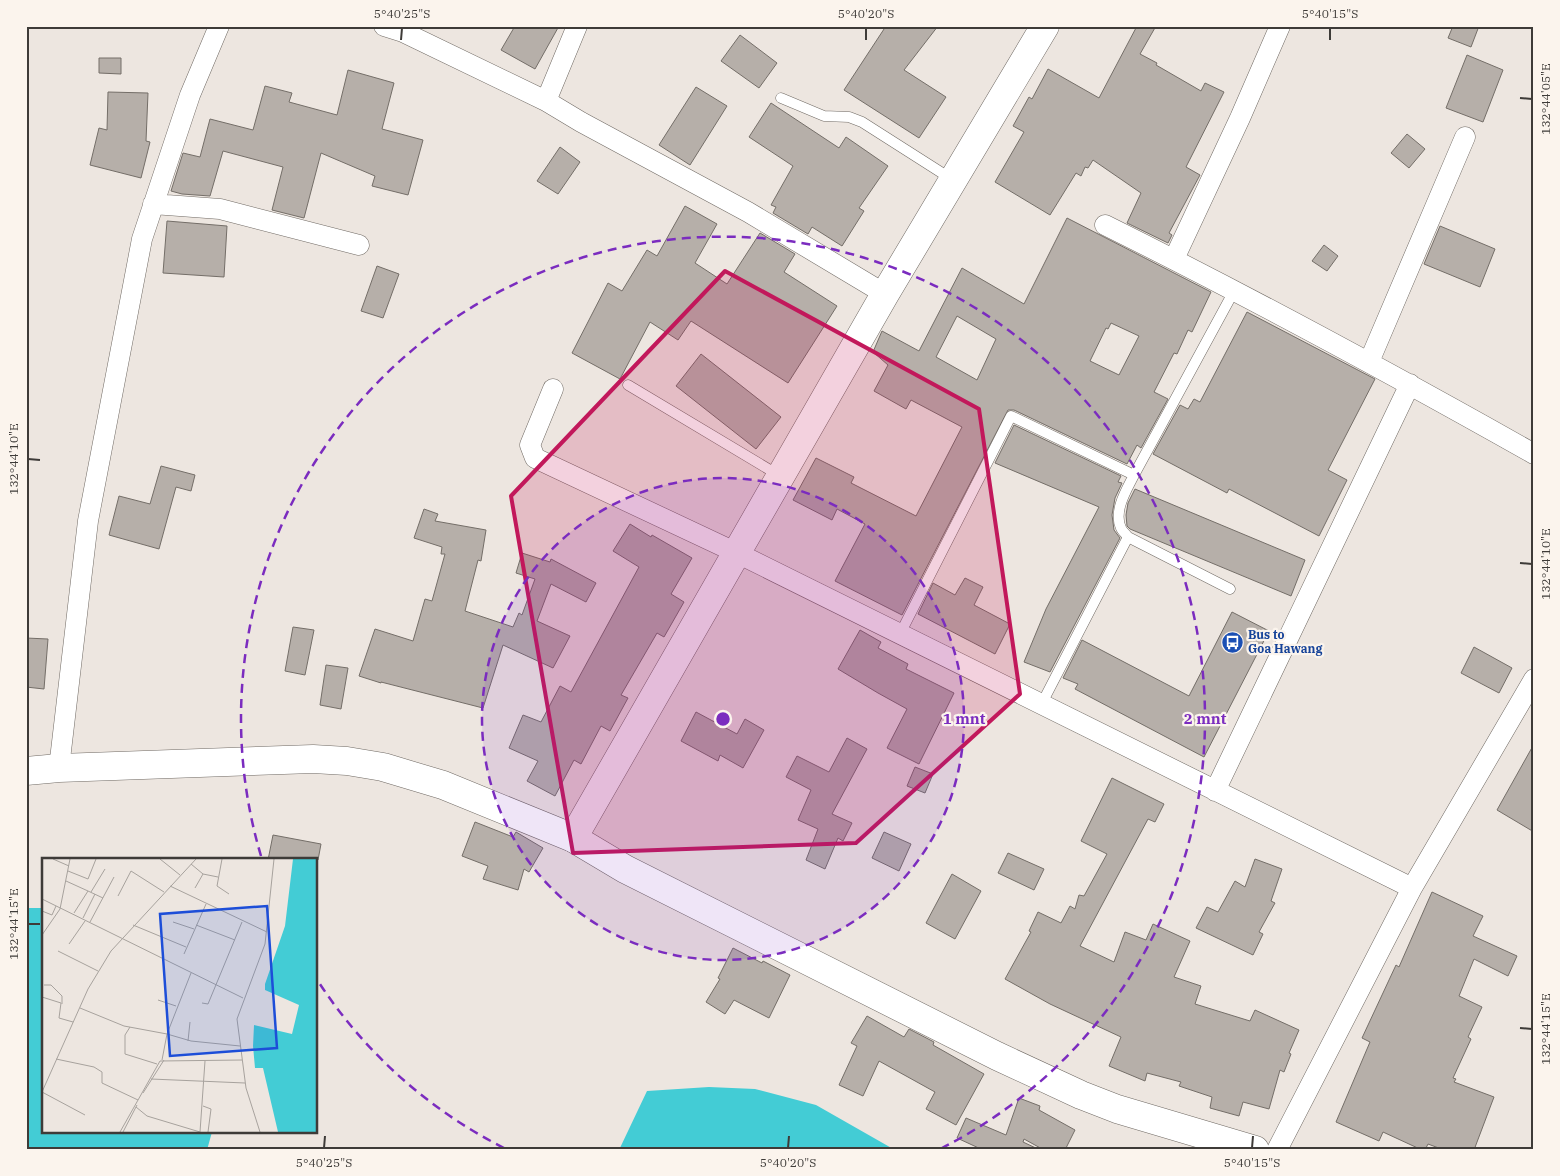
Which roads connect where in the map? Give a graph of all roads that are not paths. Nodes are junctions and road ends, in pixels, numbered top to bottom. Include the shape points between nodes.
1 (219, 26) edge
2 (384, 26) edge
3 (577, 26) edge
4 (1045, 26) edge
5 (1280, 26) edge
6 (781, 98) dead end
7 (546, 101) junction
8 (1465, 137) dead end
9 (953, 180) junction
10 (154, 204) junction
11 (1105, 225) dead end
12 (359, 244) dead end
13 (1174, 259) junction
14 (1234, 291) junction
15 (885, 294) junction
16 (1369, 362) junction
17 (1410, 384) junction
18 (628, 385) dead end
19 (553, 389) dead end
20 (1534, 454) edge
21 (1134, 475) junction
22 (781, 477) junction
23 (1128, 537) junction
24 (737, 554) junction
25 (1230, 589) dead end
26 (900, 634) junction
27 (1534, 679) edge
28 (1041, 705) junction
29 (58, 768) junction
30 (26, 771) edge
31 (1215, 791) junction
32 (573, 838) junction
33 (1412, 888) junction
34 (1255, 1150) edge
35 (1276, 1150) edge

1 - 10 street via 190,96
2 - 7 street via 403,32
3 - 7 street
4 - 9 main road
5 - 13 street
6 - 9 lane via 824,116 862,122
7 - 15 street via 748,212
8 - 16 street
9 - 15 main road
10 - 12 street via 220,209
10 - 29 street via 142,239 90,512
11 - 13 street
13 - 14 street
14 - 16 street
14 - 21 lane
15 - 22 main road
16 - 17 street
17 - 20 street
17 - 31 street
18 - 22 lane
19 - 24 street via 530,445 535,458
21 - 23 lane via 1121,501 1119,515 1120,527
21 - 26 lane via 1011,416
22 - 24 main road
23 - 25 lane
23 - 28 lane
24 - 26 street
24 - 32 main road
26 - 28 street
27 - 33 street
28 - 31 street
29 - 30 main road
29 - 32 main road via 313,759 347,761 383,767 435,782
31 - 33 street
32 - 34 main road via 633,873 1081,1095
33 - 35 street

